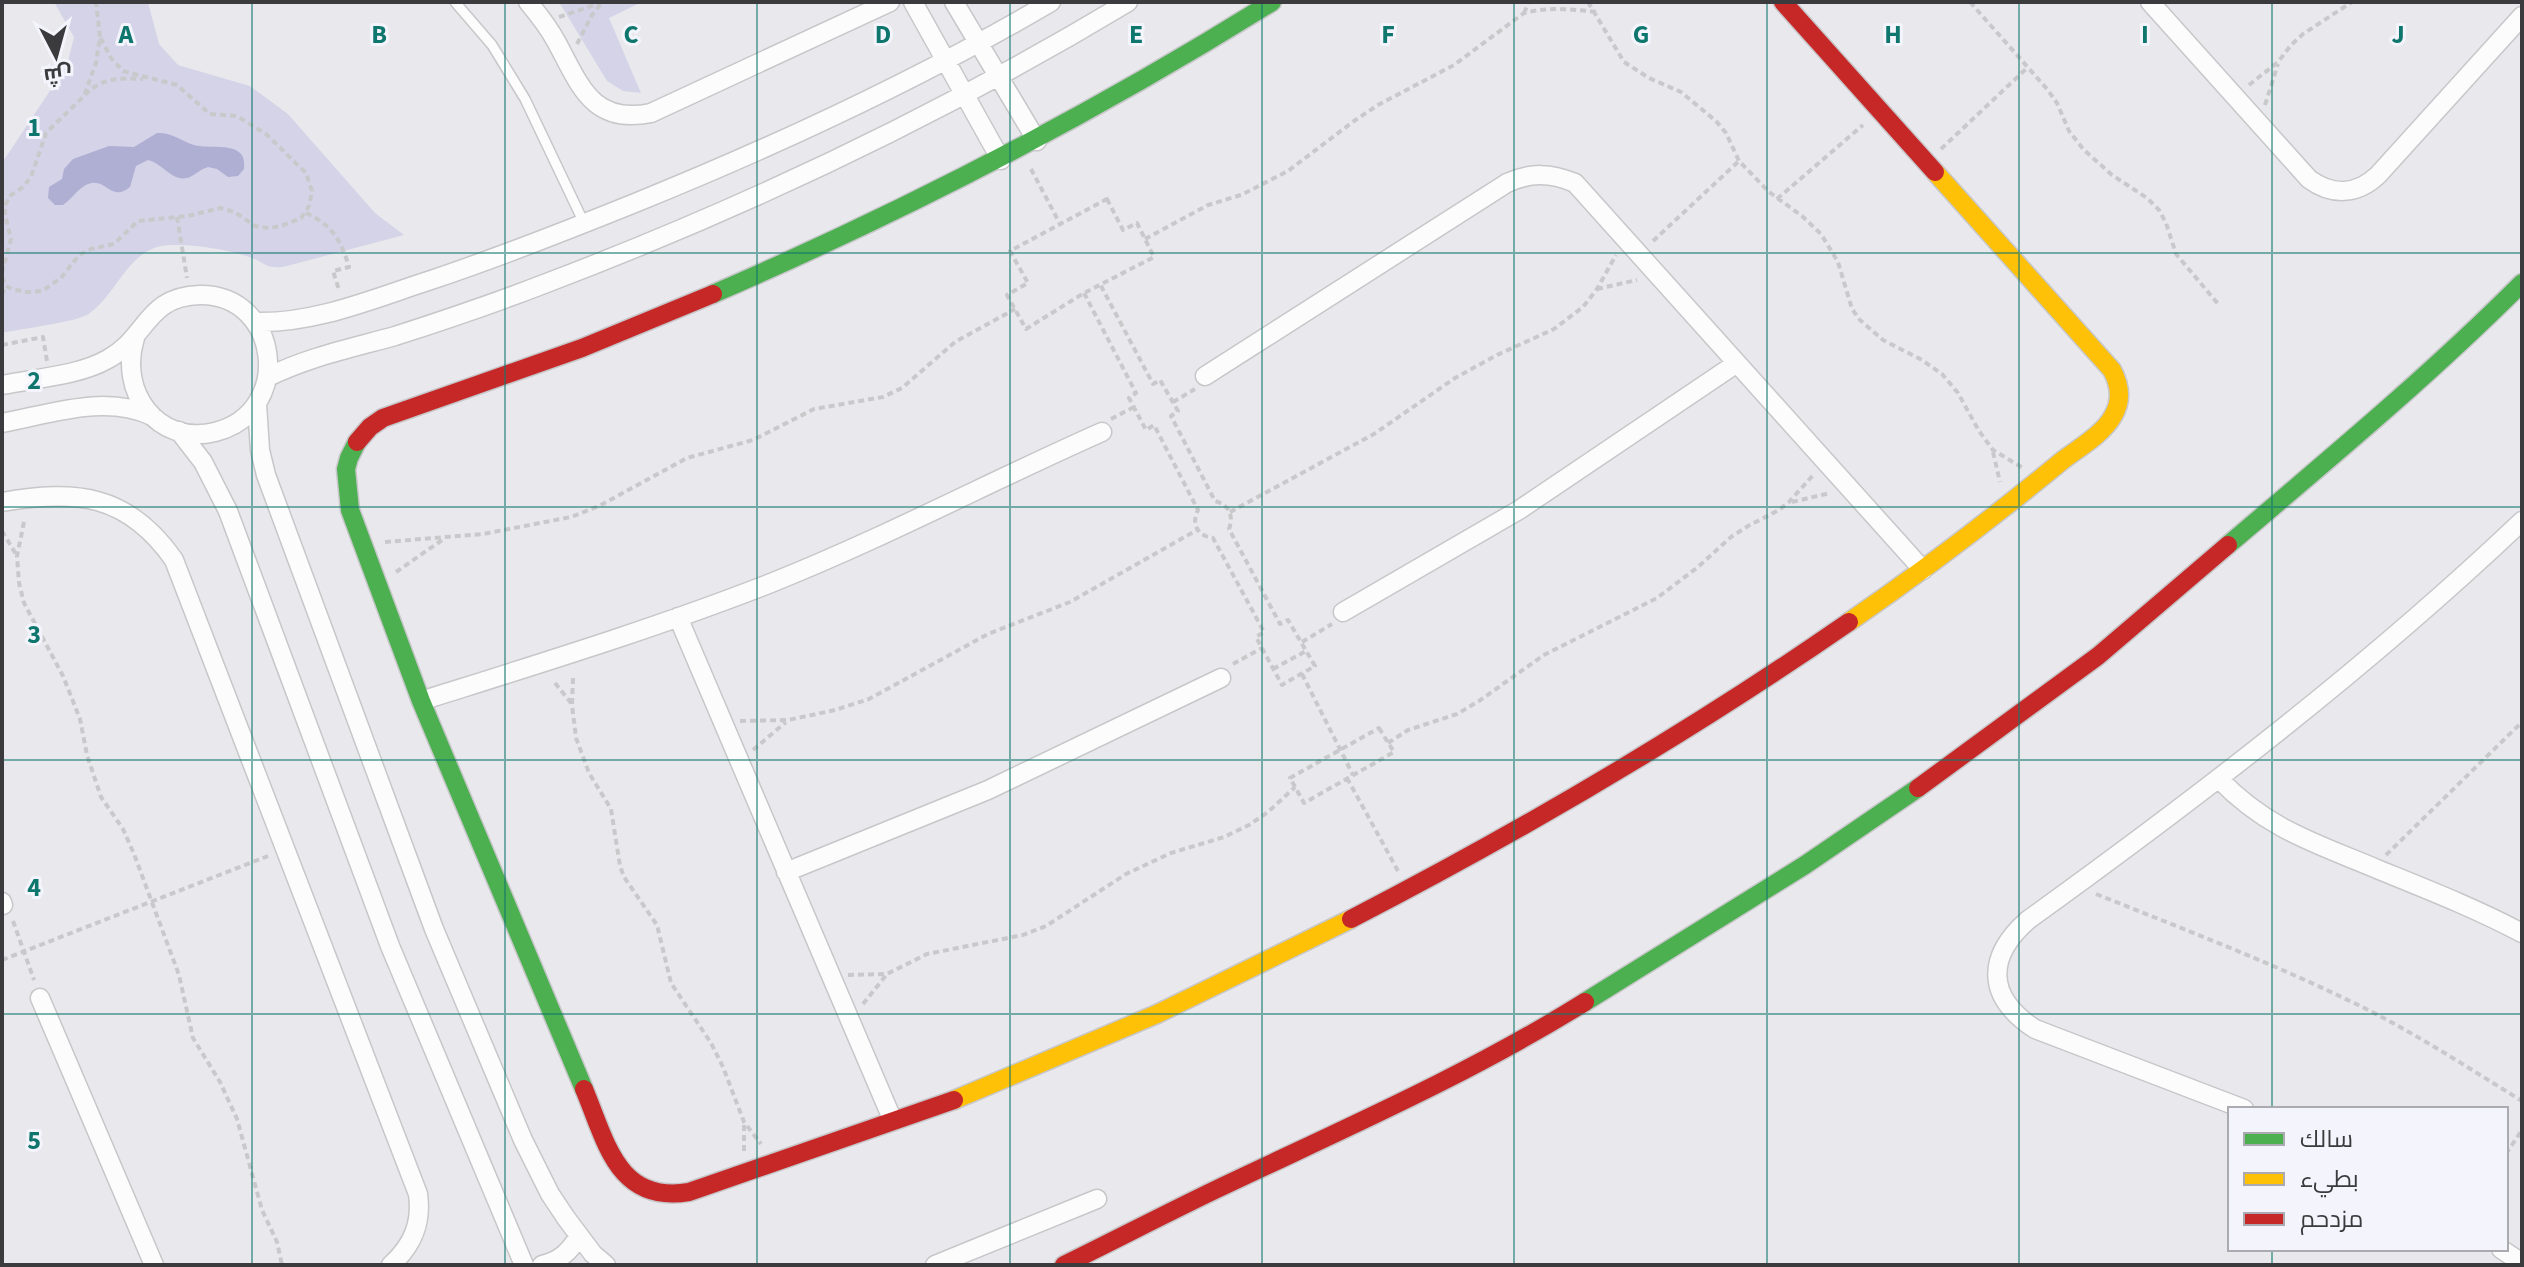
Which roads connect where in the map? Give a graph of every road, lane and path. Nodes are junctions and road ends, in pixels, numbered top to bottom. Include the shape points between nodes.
1 (96, 2) edge
2 (455, 2) edge
3 (528, 2) edge
4 (602, 2) edge
5 (890, 2) edge
6 (913, 2) edge
7 (954, 2) edge
8 (1051, 2) edge
9 (1128, 2) edge
10 (1272, 2) edge
11 (1529, 2) edge
12 (1588, 2) edge
13 (1783, 2) edge
14 (1980, 2) edge
15 (2352, 2) edge
16 (2152, 3) edge
17 (1972, 4) edge
18 (1596, 12) junction
19 (1524, 13) junction
20 (2522, 16) edge
21 (543, 20) junction
22 (100, 37) junction
23 (979, 43) junction
24 (945, 60) junction
25 (2278, 62) junction
26 (568, 65) junction
27 (2027, 68) junction
28 (998, 77) junction
29 (149, 79) junction
30 (965, 94) junction
31 (84, 96) junction
32 (2235, 96) junction
33 (1880, 110) junction
34 (2259, 124) junction
35 (1028, 145) junction
36 (1001, 160) junction
37 (1739, 161) junction
38 (1926, 162) junction
39 (1777, 199) junction
40 (306, 213) junction
41 (177, 217) junction
42 (584, 223) junction
43 (1060, 224) junction
44 (1145, 239) junction
45 (1625, 239) junction
46 (1639, 254) junction
47 (2, 275) edge
48 (1658, 276) junction
49 (2522, 283) edge
50 (1100, 284) junction
51 (6, 286) junction
52 (1597, 289) junction
53 (1084, 293) junction
54 (2, 295) edge
55 (190, 296) junction
56 (2219, 305) dead end
57 (343, 307) junction
58 (1015, 309) junction
59 (255, 322) junction
60 (135, 338) junction
61 (1737, 363) junction
62 (1205, 376) dead end
63 (268, 377) junction
64 (2, 385) edge
65 (257, 404) junction
66 (154, 417) junction
67 (2, 423) edge
68 (179, 431) junction
69 (1102, 432) dead end
70 (1993, 450) junction
71 (1825, 462) junction
72 (2042, 480) junction
73 (1849, 488) junction
74 (2, 502) edge
75 (1789, 502) junction
76 (2006, 508) junction
77 (1230, 512) junction
78 (2522, 521) edge
79 (24, 522) dead end
80 (1197, 530) junction
81 (2, 531) edge
82 (446, 537) junction
83 (363, 543) junction
84 (17, 556) junction
85 (1923, 570) junction
86 (378, 585) junction
87 (1345, 611) joint
88 (678, 617) junction
89 (1301, 642) junction
90 (1306, 651) junction
91 (1273, 669) junction
92 (1302, 674) junction
93 (573, 678) dead end
94 (1221, 678) dead end
95 (555, 683) dead end
96 (421, 701) junction
97 (572, 705) junction
98 (788, 720) junction
99 (722, 722) junction
100 (2522, 722) edge
101 (1388, 743) junction
102 (1340, 750) junction
103 (740, 762) junction
104 (1353, 775) junction
105 (1347, 778) junction
106 (2219, 779) junction
107 (1295, 787) junction
108 (285, 849) junction
109 (2373, 867) junction
110 (786, 872) junction
111 (2075, 886) junction
112 (1408, 890) junction
113 (151, 901) junction
114 (5, 906) edge
115 (2522, 933) edge
116 (23, 952) junction
117 (2, 960) edge
118 (830, 974) junction
119 (887, 974) junction
120 (37, 990) joint
121 (850, 1020) junction
122 (2522, 1101) edge
123 (2239, 1107) edge
124 (893, 1121) junction
125 (2522, 1130) edge
126 (2508, 1151) edge
127 (775, 1163) junction
128 (1097, 1199) dead end
129 (579, 1236) junction
130 (2504, 1251) edge
131 (2522, 1263) edge
132 (154, 1265) edge
133 (282, 1265) edge
134 (391, 1265) edge
135 (524, 1265) edge
136 (542, 1265) edge
137 (606, 1265) edge
138 (935, 1265) edge
139 (1064, 1265) edge

1 - 22 path
2 - 42 lane via 492,45 525,99
3 - 21 street
4 - 21 path
4 - 26 path
5 - 26 street via 638,116 612,113 590,100
6 - 24 street
7 - 23 street
8 - 23 street
9 - 28 street
10 - 35 street
11 - 19 path
12 - 18 path
13 - 33 street
14 - 17 path
15 - 25 path via 2303,34
16 - 32 street
17 - 27 path
18 - 19 path
18 - 37 path via 1624,62 1681,92 1716,121
19 - 44 path via 1454,65 1354,121 1288,171
20 - 34 street via 2361,188 2340,192 2318,186
21 - 26 street
22 - 29 path via 123,71
22 - 31 path
23 - 24 street
23 - 28 street
24 - 30 street
24 - 42 street via 788,138
25 - 32 path
25 - 34 path
27 - 38 path
27 - 56 path via 2057,103 2084,150 2159,210 2176,254
28 - 30 street
28 - 35 street
29 - 31 path via 105,80
29 - 40 path via 177,85 210,114 243,118 266,134 306,173 312,191
30 - 36 street
30 - 63 street via 807,174 621,254 465,313 298,363
31 - 47 path via 46,133 31,177 8,200 10,245
32 - 34 street
33 - 38 street
33 - 39 path
35 - 36 street
35 - 43 path
36 - 83 street via 763,274 607,338 383,418 356,442 346,466 346,493
37 - 39 path
37 - 46 path
38 - 72 street via 2108,364 2119,384 2115,416
39 - 70 path via 1825,241 1860,320 1883,340 1942,374
40 - 41 path via 269,228 255,226 229,209
40 - 57 path via 329,227 342,244 349,267 333,271
41 - 51 path via 132,224 114,244 79,255 42,291
41 - 55 path
42 - 57 street via 451,274
43 - 44 path via 1107,199 1123,230 1137,223
43 - 58 path via 1010,251 1028,283 1007,295
44 - 50 path via 1154,257
45 - 46 street
45 - 52 path
45 - 62 street via 1575,183 1551,175 1517,178
46 - 48 street
47 - 51 path
48 - 52 path
48 - 61 street
49 - 139 street via 2376,419 2098,656 1880,815 1553,1022 1373,1117
50 - 53 path
50 - 77 path via 1153,384 1160,380 1178,411 1171,416 1215,501
51 - 54 path
52 - 77 path via 1554,329 1455,378 1374,434
53 - 58 path via 1026,329
53 - 80 path via 1136,393 1129,398 1146,430 1154,425 1198,510
55 - 59 street via 233,303
55 - 60 street via 163,305
57 - 59 street via 303,319
58 - 82 path via 955,342 902,388 883,397 814,409 753,440 687,458 571,517
59 - 63 street via 267,348
60 - 64 street via 93,366
60 - 66 street via 131,381
61 - 71 street
61 - 87 street via 1519,510
63 - 65 street
65 - 68 street via 222,430
65 - 129 street via 260,450 274,500 434,929 523,1140
66 - 67 street via 105,405
66 - 68 street
68 - 135 street via 224,503 390,946
69 - 88 street via 846,551
70 - 72 path
70 - 76 path
71 - 73 street
71 - 75 path
72 - 76 street
73 - 75 path
73 - 85 street
74 - 108 street via 49,495 98,501 134,519 164,547 174,560
75 - 101 path via 1731,537 1639,609 1544,655 1457,714 1408,730
76 - 85 street
77 - 89 path via 1229,529 1280,624 1288,620
78 - 106 street via 2386,643
79 - 84 path
80 - 91 path via 1213,538 1264,632 1256,637
80 - 98 path via 1070,602 988,634 869,699
81 - 84 path
82 - 83 path
82 - 86 path
83 - 86 street
84 - 113 path via 24,603 63,676 101,797 123,829
85 - 112 street via 1681,733
86 - 96 street
87 - 89 path via 1351,613
88 - 96 street
88 - 99 street
89 - 90 path
90 - 91 path
90 - 92 path via 1315,666
91 - 92 path via 1282,685
92 - 102 path
93 - 97 path
94 - 110 street via 988,790
95 - 97 path
96 - 127 street via 622,1173 650,1192 676,1195
97 - 127 path via 581,755 611,809 624,877 657,925 671,983 711,1043 744,1122
98 - 99 path
98 - 103 path
99 - 103 street
100 - 109 path
101 - 102 path via 1379,728
101 - 104 path via 1394,752
102 - 104 path
102 - 107 path via 1290,778
103 - 110 street
104 - 105 path
105 - 107 path via 1304,803
105 - 112 path
106 - 109 street via 2269,822
106 - 111 street
107 - 119 path via 1249,825 1126,874 1046,926 927,954
108 - 113 path
108 - 134 street via 418,1194 416,1232
109 - 115 street
110 - 118 street
111 - 122 path via 2355,1003
111 - 123 street via 2011,935 2000,955 1997,977 2016,1016 2035,1029
112 - 124 street via 1104,1037
113 - 116 path
113 - 133 path via 179,975 193,1038 233,1110
114 - 116 path
116 - 117 path
116 - 120 path
118 - 119 path
118 - 121 street
119 - 121 path
120 - 132 street
121 - 124 street
124 - 127 street
125 - 126 path
128 - 138 street
129 - 136 street via 563,1257
129 - 137 street
130 - 131 street

